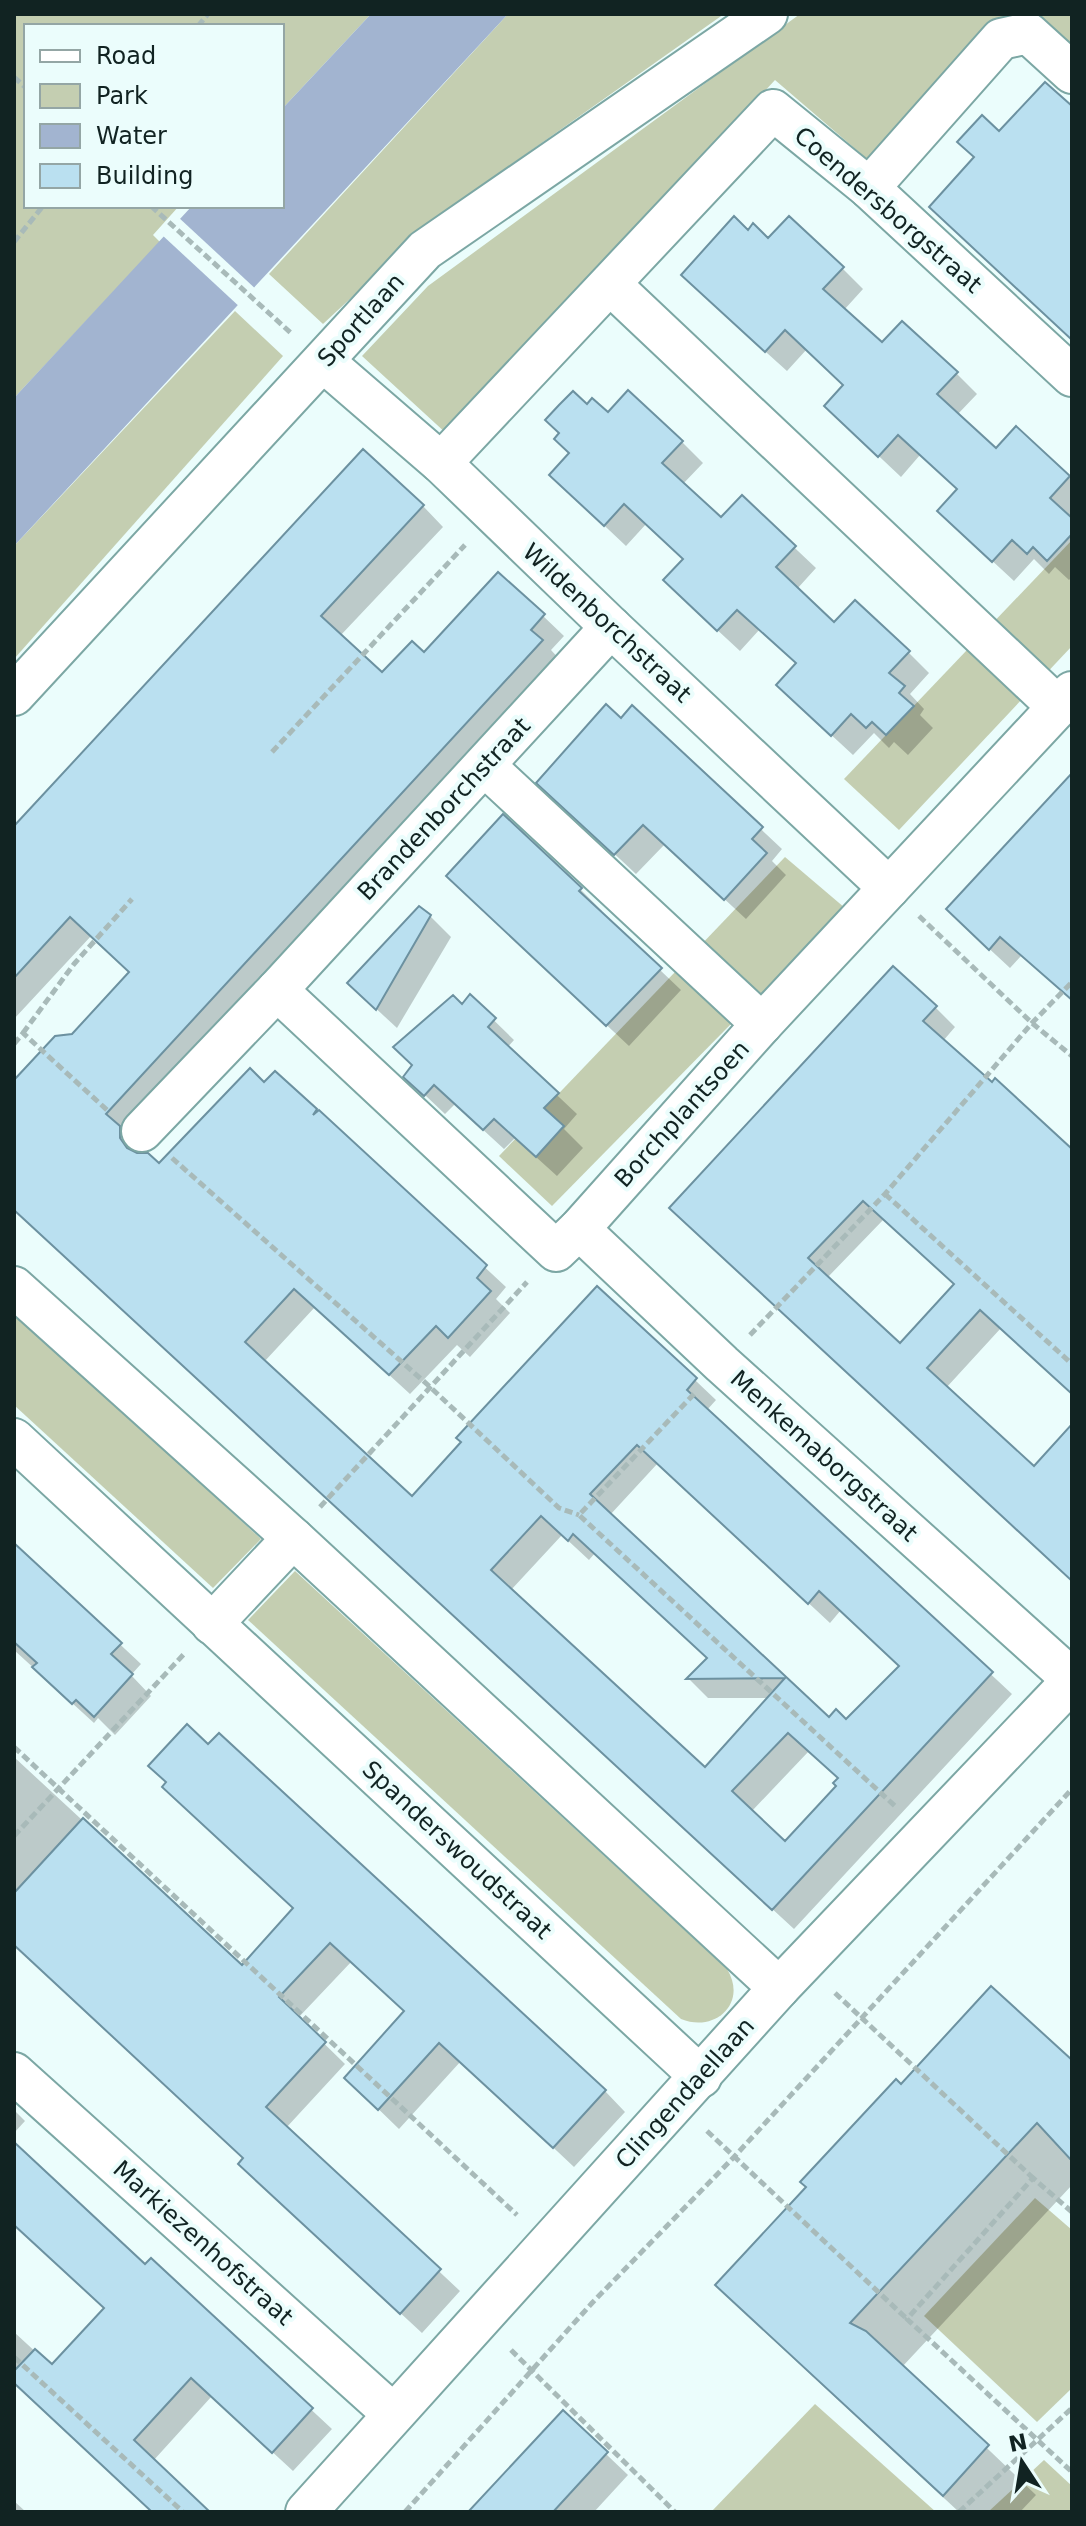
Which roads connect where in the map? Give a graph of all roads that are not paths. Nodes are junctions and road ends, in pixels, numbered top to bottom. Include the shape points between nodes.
1 (767, 14) edge
2 (1072, 73) edge
3 (869, 188) junction
4 (610, 284) junction
5 (324, 362) junction
6 (1072, 376) edge
7 (441, 463) junction
8 (611, 627) junction
9 (14, 695) edge
10 (1065, 700) edge
11 (485, 766) junction
12 (889, 888) junction
13 (277, 990) junction
14 (762, 1024) junction
15 (142, 1131) road end
16 (567, 1240) junction
17 (14, 1287) edge
18 (14, 1439) edge
19 (293, 1538) junction
20 (212, 1624) junction
21 (1072, 1680) edge
22 (791, 1976) junction
23 (14, 2073) edge
24 (690, 2089) junction
25 (393, 2414) junction
26 (306, 2512) edge

1 - 5 street, Sportlaan via 425,250
2 - 3 street via 1028,33 1001,39
3 - 4 street, Coendersborgstraat via 773,110
3 - 6 street, Coendersborgstraat
4 - 7 street, Coendersborgstraat
4 - 10 street
5 - 7 street, Wildenborchstraat
5 - 9 street, Sportlaan
7 - 8 street, Wildenborchstraat
8 - 11 street, Brandenborchstraat
8 - 12 street, Wildenborchstraat
10 - 12 street, Borchplantsoen
11 - 13 street, Brandenborchstraat
11 - 14 street
12 - 14 street, Borchplantsoen
13 - 15 street, Brandenborchstraat
13 - 16 street
14 - 16 street, Borchplantsoen
16 - 21 street, Menkemaborgstraat via 734,1374
17 - 19 street
18 - 20 street, Spanderswoudstraat
19 - 20 street
19 - 22 street
20 - 24 street, Spanderswoudstraat
21 - 22 street, Clingendaellaan
22 - 24 street, Clingendaellaan
23 - 25 street, Markiezenhofstraat
24 - 25 street, Clingendaellaan
25 - 26 street, Clingendaellaan

